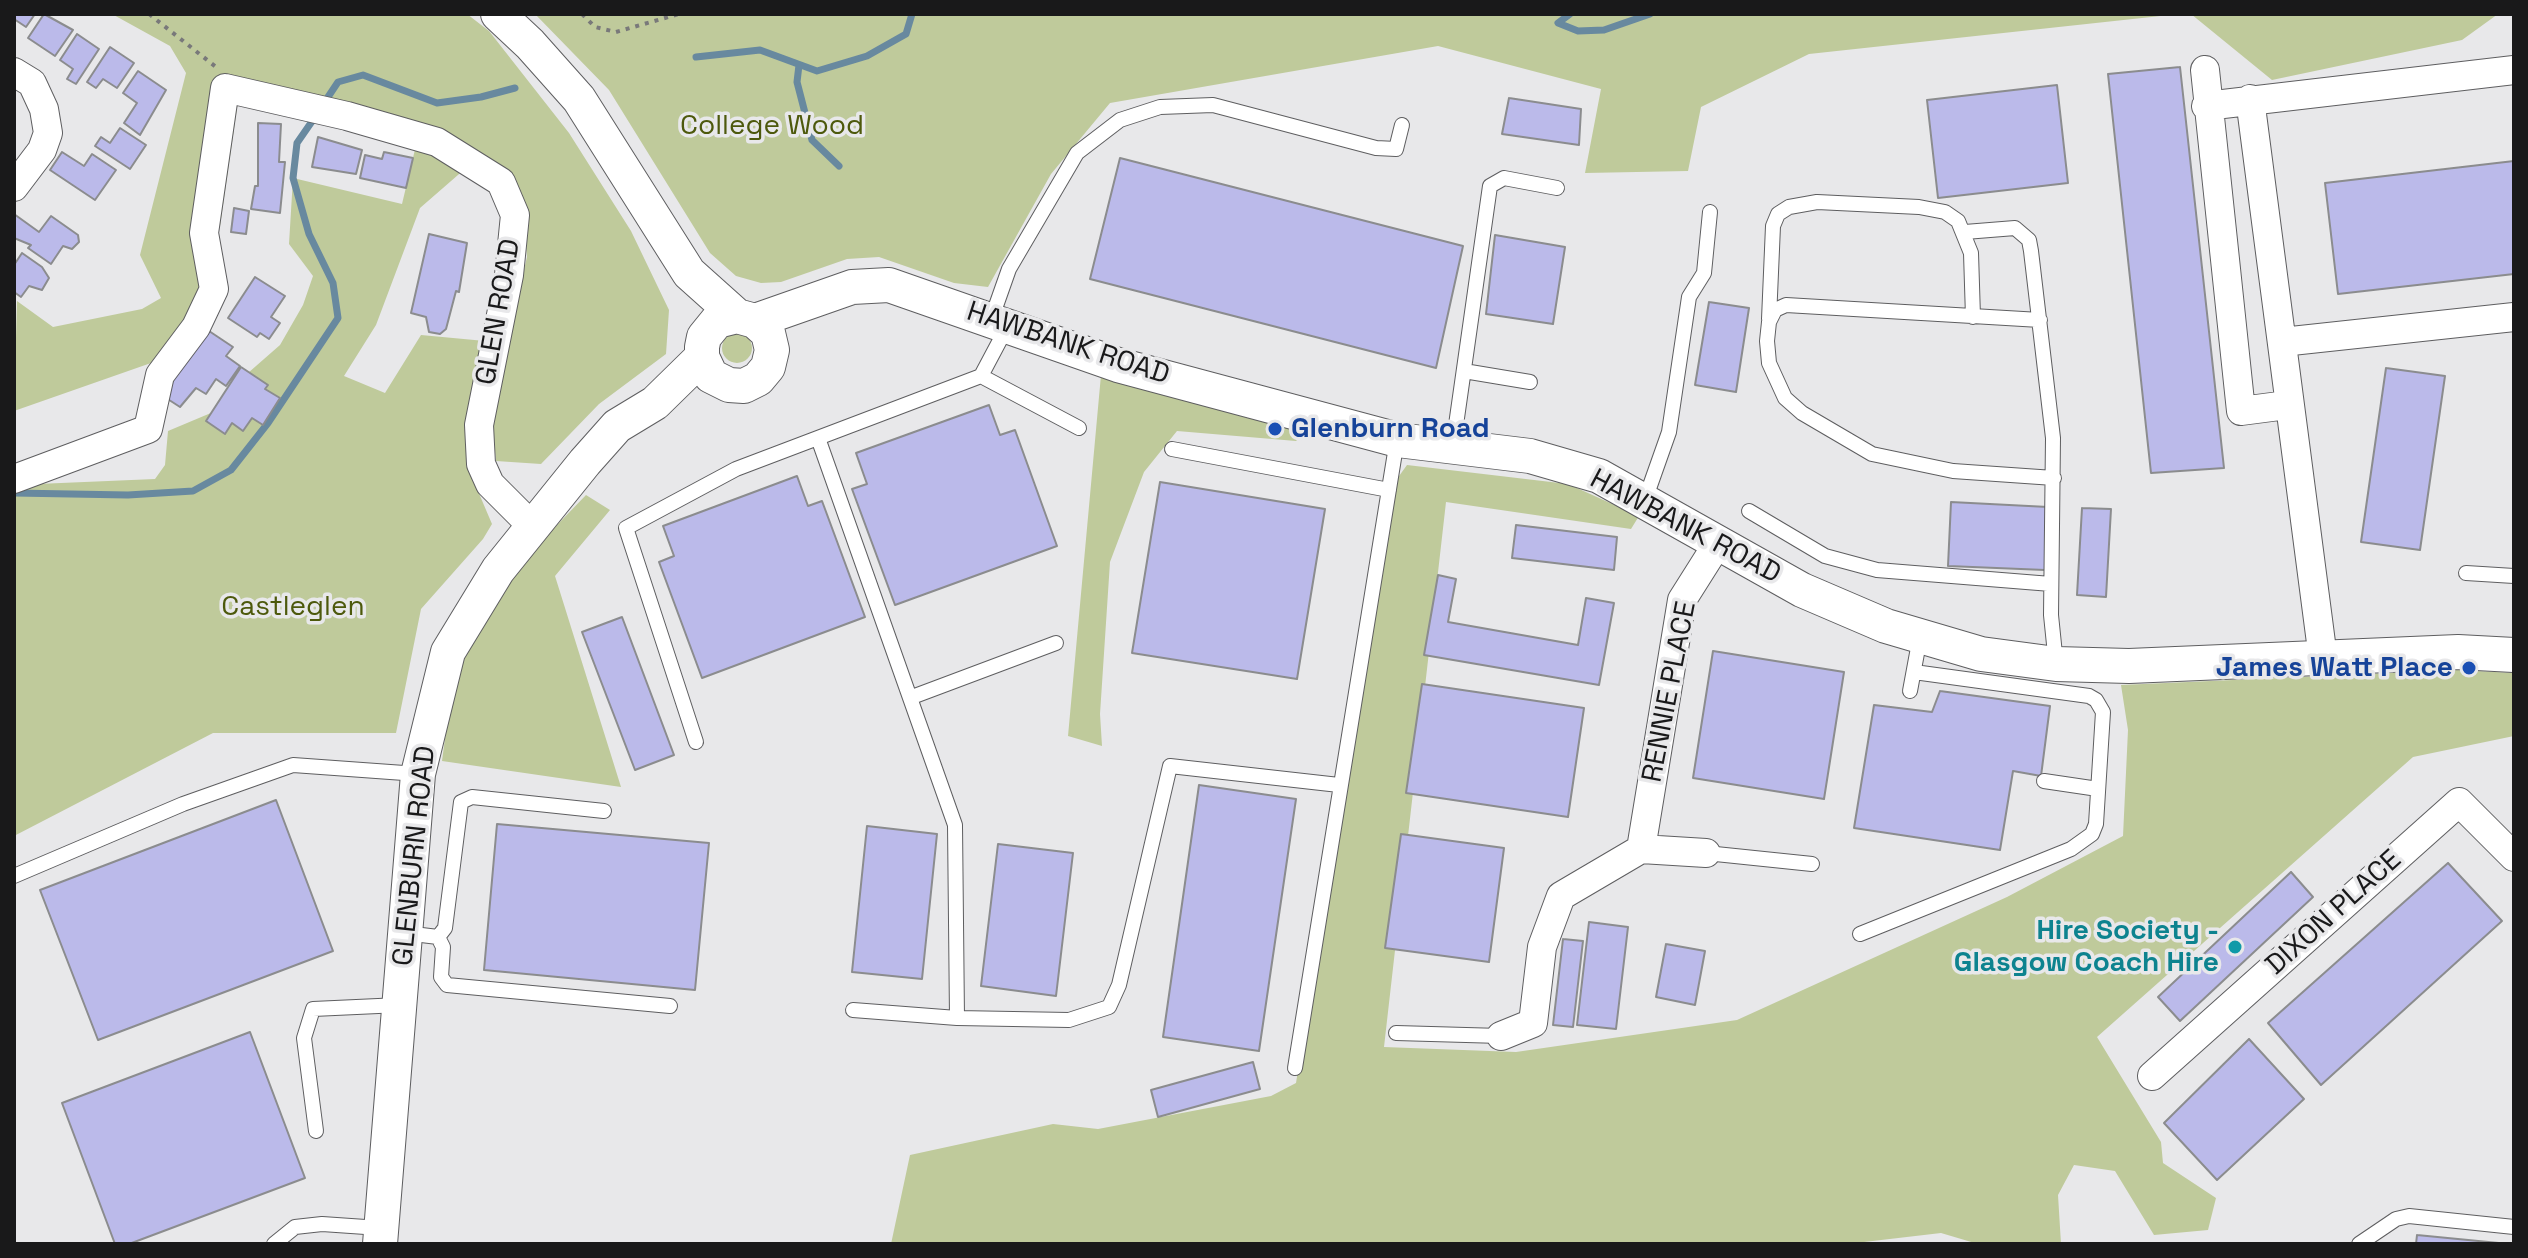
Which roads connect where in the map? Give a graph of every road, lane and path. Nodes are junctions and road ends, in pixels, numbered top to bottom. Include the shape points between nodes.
1 (149, 14) edge
2 (498, 14) edge
3 (582, 14) edge
4 (679, 14) edge
5 (2205, 70) dead end
6 (2514, 70) edge
7 (14, 72) edge
8 (225, 88) junction
9 (2250, 99) junction
10 (2206, 106) junction
11 (1402, 125) dead end
12 (14, 187) edge
13 (1557, 188) dead end
14 (1710, 212) dead end
15 (1965, 232) junction
16 (689, 273) junction
17 (823, 299) junction
18 (1973, 317) junction
19 (2514, 317) edge
20 (746, 318) junction
21 (2040, 320) junction
22 (1769, 322) junction
23 (999, 323) junction
24 (2282, 342) junction
25 (703, 347) junction
26 (768, 367) junction
27 (1464, 371) junction
28 (981, 376) junction
29 (1530, 382) dead end
30 (729, 385) junction
31 (655, 403) junction
32 (2287, 405) junction
33 (1079, 428) dead end
34 (818, 438) junction
35 (1398, 440) junction
36 (1453, 447) junction
37 (1172, 449) dead end
38 (2054, 478) junction
39 (14, 479) edge
40 (1389, 490) junction
41 (1645, 500) junction
42 (1749, 511) dead end
43 (533, 527) junction
44 (1718, 543) junction
45 (2466, 573) dead end
46 (2514, 576) edge
47 (2051, 584) junction
48 (1920, 637) junction
49 (1056, 643) dead end
50 (2514, 655) edge
51 (2323, 658) junction
52 (2056, 664) junction
53 (1914, 672) junction
54 (1910, 691) dead end
55 (912, 697) junction
56 (696, 742) dead end
57 (418, 774) junction
58 (2044, 781) dead end
59 (1339, 785) junction
60 (2098, 789) junction
61 (604, 811) dead end
62 (1641, 849) junction
63 (1706, 853) joint
64 (2514, 857) edge
65 (1812, 864) dead end
66 (14, 876) edge
67 (404, 932) junction
68 (1860, 934) dead end
69 (438, 937) junction
70 (400, 1005) junction
71 (670, 1006) dead end
72 (853, 1010) dead end
73 (957, 1018) junction
74 (1396, 1033) dead end
75 (1501, 1036) joint
76 (1295, 1068) dead end
77 (2152, 1076) dead end
78 (316, 1131) dead end
79 (2514, 1227) edge
80 (380, 1236) edge
81 (274, 1244) edge
82 (2359, 1244) edge

1 - 8 path via 204,54 220,71
2 - 16 street via 579,99
3 - 4 path via 595,27 616,32
5 - 10 street
6 - 9 street
7 - 12 street via 32,83 48,133
8 - 39 street via 204,233 214,289 196,327 160,375 148,429
8 - 43 street, GLEN ROAD via 437,142 501,182 515,215 509,275 479,425 481,464 490,484
9 - 10 street
9 - 24 street
10 - 32 street via 2241,411
11 - 23 lane via 1396,149 1213,105 1160,107 1120,120 1077,153 1009,269
13 - 27 lane via 1504,178 1490,186
14 - 41 lane via 1704,273 1689,297 1669,432
15 - 18 lane via 1971,253
15 - 21 lane via 2015,228 2023,233 2031,251
15 - 22 lane via 1945,212 1919,207 1817,202 1789,207 1773,226
16 - 20 street
16 - 25 street
17 - 20 street, HAWBANK ROAD
17 - 23 street, HAWBANK ROAD via 852,287 889,285
17 - 26 street
18 - 21 lane
18 - 22 lane via 1786,305 1775,310
19 - 24 street
20 - 25 street via 717,321
20 - 26 street via 768,333
21 - 38 lane
22 - 38 lane via 1769,363 1785,398 1851,443 1908,464
23 - 28 lane
23 - 35 street, HAWBANK ROAD via 1118,365
24 - 32 street
25 - 30 street via 711,376
25 - 31 street, GLENBURN ROAD
26 - 30 street via 744,386
27 - 29 lane
27 - 36 lane
28 - 33 lane
28 - 34 lane
30 - 31 street, GLENBURN ROAD
31 - 43 street, GLENBURN ROAD via 617,426
32 - 51 street
34 - 55 lane
34 - 56 lane via 736,469 626,528
35 - 36 street, HAWBANK ROAD
35 - 40 lane
36 - 41 street, HAWBANK ROAD via 1530,456 1599,476
37 - 40 lane
38 - 47 lane
40 - 59 lane
41 - 44 street, HAWBANK ROAD
42 - 47 lane via 1825,556 1877,570
43 - 57 street, GLENBURN ROAD via 498,570 448,652
44 - 48 street, HAWBANK ROAD via 1802,590
44 - 62 street, RENNIE PLACE via 1682,600
45 - 46 lane
47 - 52 lane
48 - 52 street, HAWBANK ROAD via 1981,654
48 - 53 lane
49 - 55 lane
50 - 51 street, HAWBANK ROAD
51 - 52 street, HAWBANK ROAD
53 - 54 lane
53 - 60 lane via 2096,700 2103,712
55 - 73 lane via 955,825
57 - 66 lane via 293,765 183,804
57 - 67 street, GLENBURN ROAD
58 - 60 lane
59 - 73 lane via 1170,766 1119,985 1109,1007 1069,1020
59 - 76 lane
60 - 68 lane via 2092,834 2071,849
61 - 69 lane via 472,797 461,802 445,928
62 - 63 street
62 - 75 street via 1561,896 1542,947 1533,1023
63 - 65 lane
64 - 77 street, DIXON PLACE via 2459,802
67 - 69 lane
67 - 70 street, GLENBURN ROAD
69 - 71 lane via 443,947 441,977 447,985
70 - 78 lane via 313,1009 304,1038
70 - 80 street, GLENBURN ROAD
72 - 73 lane
74 - 75 lane
79 - 82 lane via 2409,1216
80 - 81 lane via 322,1224 295,1227

